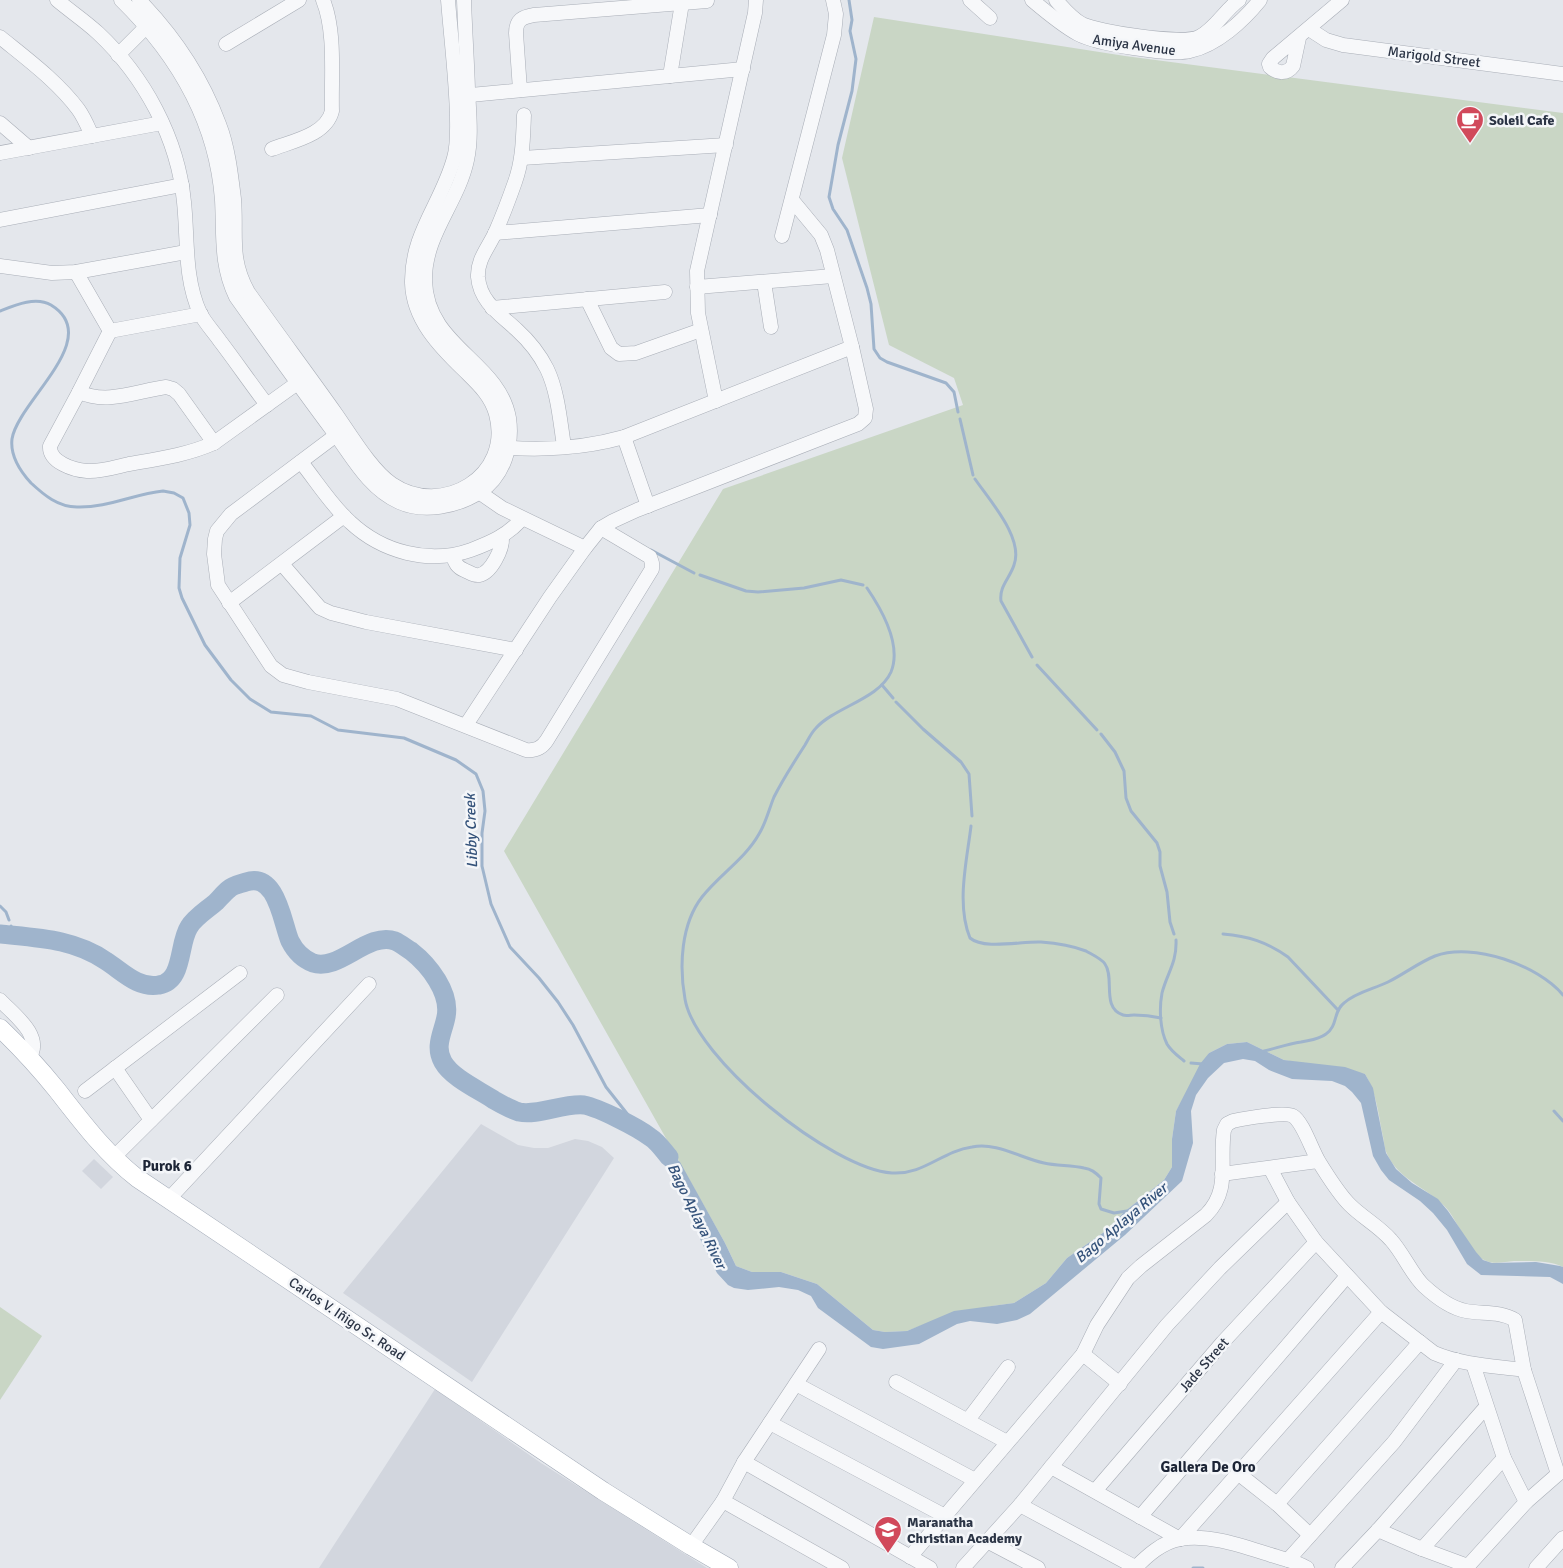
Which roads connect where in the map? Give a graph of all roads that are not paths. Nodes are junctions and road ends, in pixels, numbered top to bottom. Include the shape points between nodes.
1 (56, 0) edge
2 (121, 0) edge
3 (139, 0) edge
4 (299, 0) edge
5 (323, 0) edge
6 (448, 0) edge
7 (464, 0) edge
8 (756, 0) edge
9 (833, 0) edge
10 (970, 0) edge
11 (1032, 0) edge
12 (1056, 0) edge
13 (1239, 0) edge
14 (1260, 0) edge
15 (1342, 0) edge
16 (707, 1) edge
17 (682, 3) junction
18 (990, 18) dead end
19 (1064, 18) junction
20 (151, 23) junction
21 (0, 37) edge
22 (226, 44) dead end
23 (1195, 44) junction
24 (118, 55) junction
25 (743, 69) junction
26 (1563, 74) edge
27 (670, 76) junction
28 (520, 90) junction
29 (463, 95) junction
30 (524, 115) dead end
31 (0, 123) edge
32 (162, 123) junction
33 (92, 136) junction
34 (726, 145) junction
35 (29, 148) junction
36 (272, 149) dead end
37 (0, 153) edge
38 (522, 158) junction
39 (182, 185) junction
40 (792, 200) junction
41 (710, 215) junction
42 (0, 220) edge
43 (495, 233) junction
44 (782, 236) dead end
45 (186, 252) junction
46 (0, 266) edge
47 (76, 272) junction
48 (833, 276) junction
49 (764, 282) junction
50 (697, 287) junction
51 (665, 292) dead end
52 (587, 299) junction
53 (492, 308) junction
54 (201, 314) junction
55 (771, 328) dead end
56 (701, 330) junction
57 (110, 331) junction
58 (852, 347) junction
59 (303, 380) junction
60 (80, 392) junction
61 (716, 401) junction
62 (267, 405) junction
63 (341, 432) junction
64 (624, 437) junction
65 (214, 443) junction
66 (564, 446) junction
67 (502, 448) junction
68 (301, 462) junction
69 (474, 489) junction
70 (648, 506) junction
71 (344, 516) junction
72 (522, 519) junction
73 (601, 528) junction
74 (502, 537) junction
75 (584, 548) junction
76 (453, 556) junction
77 (282, 564) junction
78 (229, 603) junction
79 (516, 650) junction
80 (466, 725) junction
81 (240, 973) dead end
82 (369, 984) dead end
83 (277, 994) dead end
84 (0, 1000) edge
85 (0, 1028) edge
86 (29, 1058) junction
87 (114, 1068) junction
88 (85, 1091) dead end
89 (151, 1120) junction
90 (113, 1158) junction
91 (1318, 1161) junction
92 (1270, 1168) junction
93 (1222, 1174) junction
94 (168, 1200) junction
95 (1288, 1202) junction
96 (1316, 1242) junction
97 (1347, 1276) junction
98 (1380, 1312) junction
99 (1420, 1342) junction
100 (819, 1349) dead end
101 (1083, 1354) junction
102 (1456, 1360) junction
103 (1473, 1364) junction
104 (1008, 1367) dead end
105 (1524, 1370) junction
106 (896, 1382) dead end
107 (796, 1384) junction
108 (1120, 1384) junction
109 (1486, 1406) junction
110 (968, 1420) junction
111 (770, 1423) junction
112 (1007, 1442) junction
113 (1504, 1458) junction
114 (744, 1462) junction
115 (1052, 1467) junction
116 (1239, 1474) junction
117 (1561, 1476) edge
118 (975, 1480) junction
119 (1095, 1492) junction
120 (722, 1502) junction
121 (1526, 1502) junction
122 (1277, 1504) junction
123 (1020, 1505) junction
124 (945, 1516) junction
125 (1140, 1517) junction
126 (1378, 1530) junction
127 (1310, 1535) junction
128 (1563, 1538) edge
129 (1180, 1539) junction
130 (987, 1541) junction
131 (691, 1546) junction
132 (1422, 1550) junction
133 (910, 1557) junction
134 (1288, 1560) junction
135 (1135, 1567) edge
136 (729, 1568) edge
137 (842, 1568) edge
138 (930, 1568) edge
139 (963, 1568) edge
140 (1038, 1568) edge
141 (1307, 1568) edge
142 (1342, 1568) edge
143 (1536, 1568) edge

1 - 24 street via 98,33
2 - 20 street
3 - 20 street
4 - 22 street
5 - 36 street via 330,44 330,120 308,135
6 - 29 street
7 - 29 street
8 - 25 street
9 - 40 street via 836,14 834,35
10 - 18 street
11 - 19 street, Amiya Avenue
12 - 19 street, Amiya Avenue
13 - 23 street, Amiya Avenue
14 - 23 street, Amiya Avenue via 1236,25 1212,42
15 - 26 street, Marigold Street via 1304,33 1343,45
16 - 17 street
17 - 27 street
17 - 28 street via 516,19
19 - 23 street, Amiya Avenue via 1077,34 1098,41 1170,52 1183,52
20 - 24 street
20 - 59 street via 194,97 207,128 222,199 224,258 229,282 236,297
21 - 33 street via 67,96
24 - 32 street via 144,89
25 - 27 street
25 - 34 street
27 - 28 street
28 - 29 street
29 - 67 street via 470,124 467,161 430,246 426,264 426,295 435,320 444,333 492,382 502,398 510,428
30 - 38 street
31 - 35 street
32 - 33 street
32 - 39 street
33 - 35 street
34 - 38 street
34 - 41 street
35 - 37 street
38 - 43 street
39 - 42 street
39 - 45 street
40 - 44 street
40 - 48 street via 821,235
41 - 43 street
41 - 50 street
43 - 53 street via 479,263 478,277 485,300
45 - 47 street
45 - 54 street via 191,284
46 - 47 street via 52,273
47 - 57 street
48 - 49 street
48 - 58 street
49 - 50 street
49 - 55 street
50 - 56 street
51 - 52 street
52 - 53 street
52 - 56 street via 618,357
53 - 66 street via 518,331 547,368 554,387
54 - 57 street
54 - 62 street
56 - 61 street
57 - 60 street
58 - 61 street
58 - 70 street via 866,409 862,422
59 - 62 street
59 - 63 street
60 - 65 street via 104,398 166,387 174,389
60 - 65 street via 49,450 55,459 78,470 99,470 183,454
61 - 64 street
62 - 65 street
63 - 68 street
63 - 69 street via 369,480 400,503 445,506 459,503
64 - 66 street
64 - 70 street
66 - 67 street
67 - 69 street via 506,458 496,476 488,486
68 - 71 street
68 - 78 street via 231,514 217,531 215,571 218,585
69 - 72 street
70 - 73 street
71 - 76 street via 392,549
71 - 77 street
72 - 74 street
72 - 75 street
73 - 75 street
73 - 80 street via 650,558 652,569 543,746 537,750 526,750
74 - 76 street
74 - 76 street via 501,550 488,570 480,575 459,568
75 - 79 street
77 - 78 street
77 - 79 street via 320,608 331,613
78 - 80 street via 271,666 283,675 397,699
79 - 80 street
81 - 87 street
82 - 94 street
83 - 89 street
84 - 86 street via 32,1038 34,1048
85 - 86 main road, Carlos V. Iñigo Sr. Road
86 - 90 main road, Carlos V. Iñigo Sr. Road
87 - 88 street
87 - 89 street
89 - 90 street
90 - 94 main road, Carlos V. Iñigo Sr. Road
91 - 92 street
91 - 93 street via 1293,1116 1283,1114 1241,1119 1227,1124 1224,1130
91 - 105 street via 1350,1205 1399,1249 1422,1285 1449,1305 1465,1311 1506,1315 1515,1320
92 - 93 street
92 - 95 street
93 - 101 street via 1220,1196 1215,1206 1128,1278 1097,1325
94 - 131 main road, Carlos V. Iñigo Sr. Road via 603,1491
95 - 96 street
95 - 108 street via 1220,1268
96 - 97 street
96 - 119 street, Jade Street via 1223,1342
97 - 98 street
97 - 125 street
98 - 99 street
98 - 116 street
99 - 102 street via 1434,1353
99 - 122 street
100 - 107 street
101 - 108 street
101 - 112 street
102 - 103 street
102 - 127 street via 1394,1442
103 - 105 street
103 - 109 street
104 - 110 street
105 - 117 street
106 - 110 street
107 - 111 street
107 - 118 street
108 - 115 street
109 - 113 street
109 - 126 street
110 - 112 street
111 - 114 street
111 - 124 street
112 - 118 street
113 - 121 street
113 - 132 street
114 - 120 street
114 - 133 street
115 - 119 street
115 - 123 street
116 - 122 street
116 - 129 street
117 - 121 street
118 - 124 street
119 - 125 street
120 - 131 street
120 - 137 street
121 - 132 street via 1468,1566
122 - 127 street
123 - 130 street
123 - 135 street
124 - 133 street
125 - 129 street
126 - 132 street
126 - 142 street
127 - 134 street
128 - 143 street
129 - 134 street via 1218,1540
129 - 135 street via 1159,1547
130 - 139 street
130 - 140 street
131 - 136 main road, Carlos V. Iñigo Sr. Road
133 - 138 street
134 - 141 street

